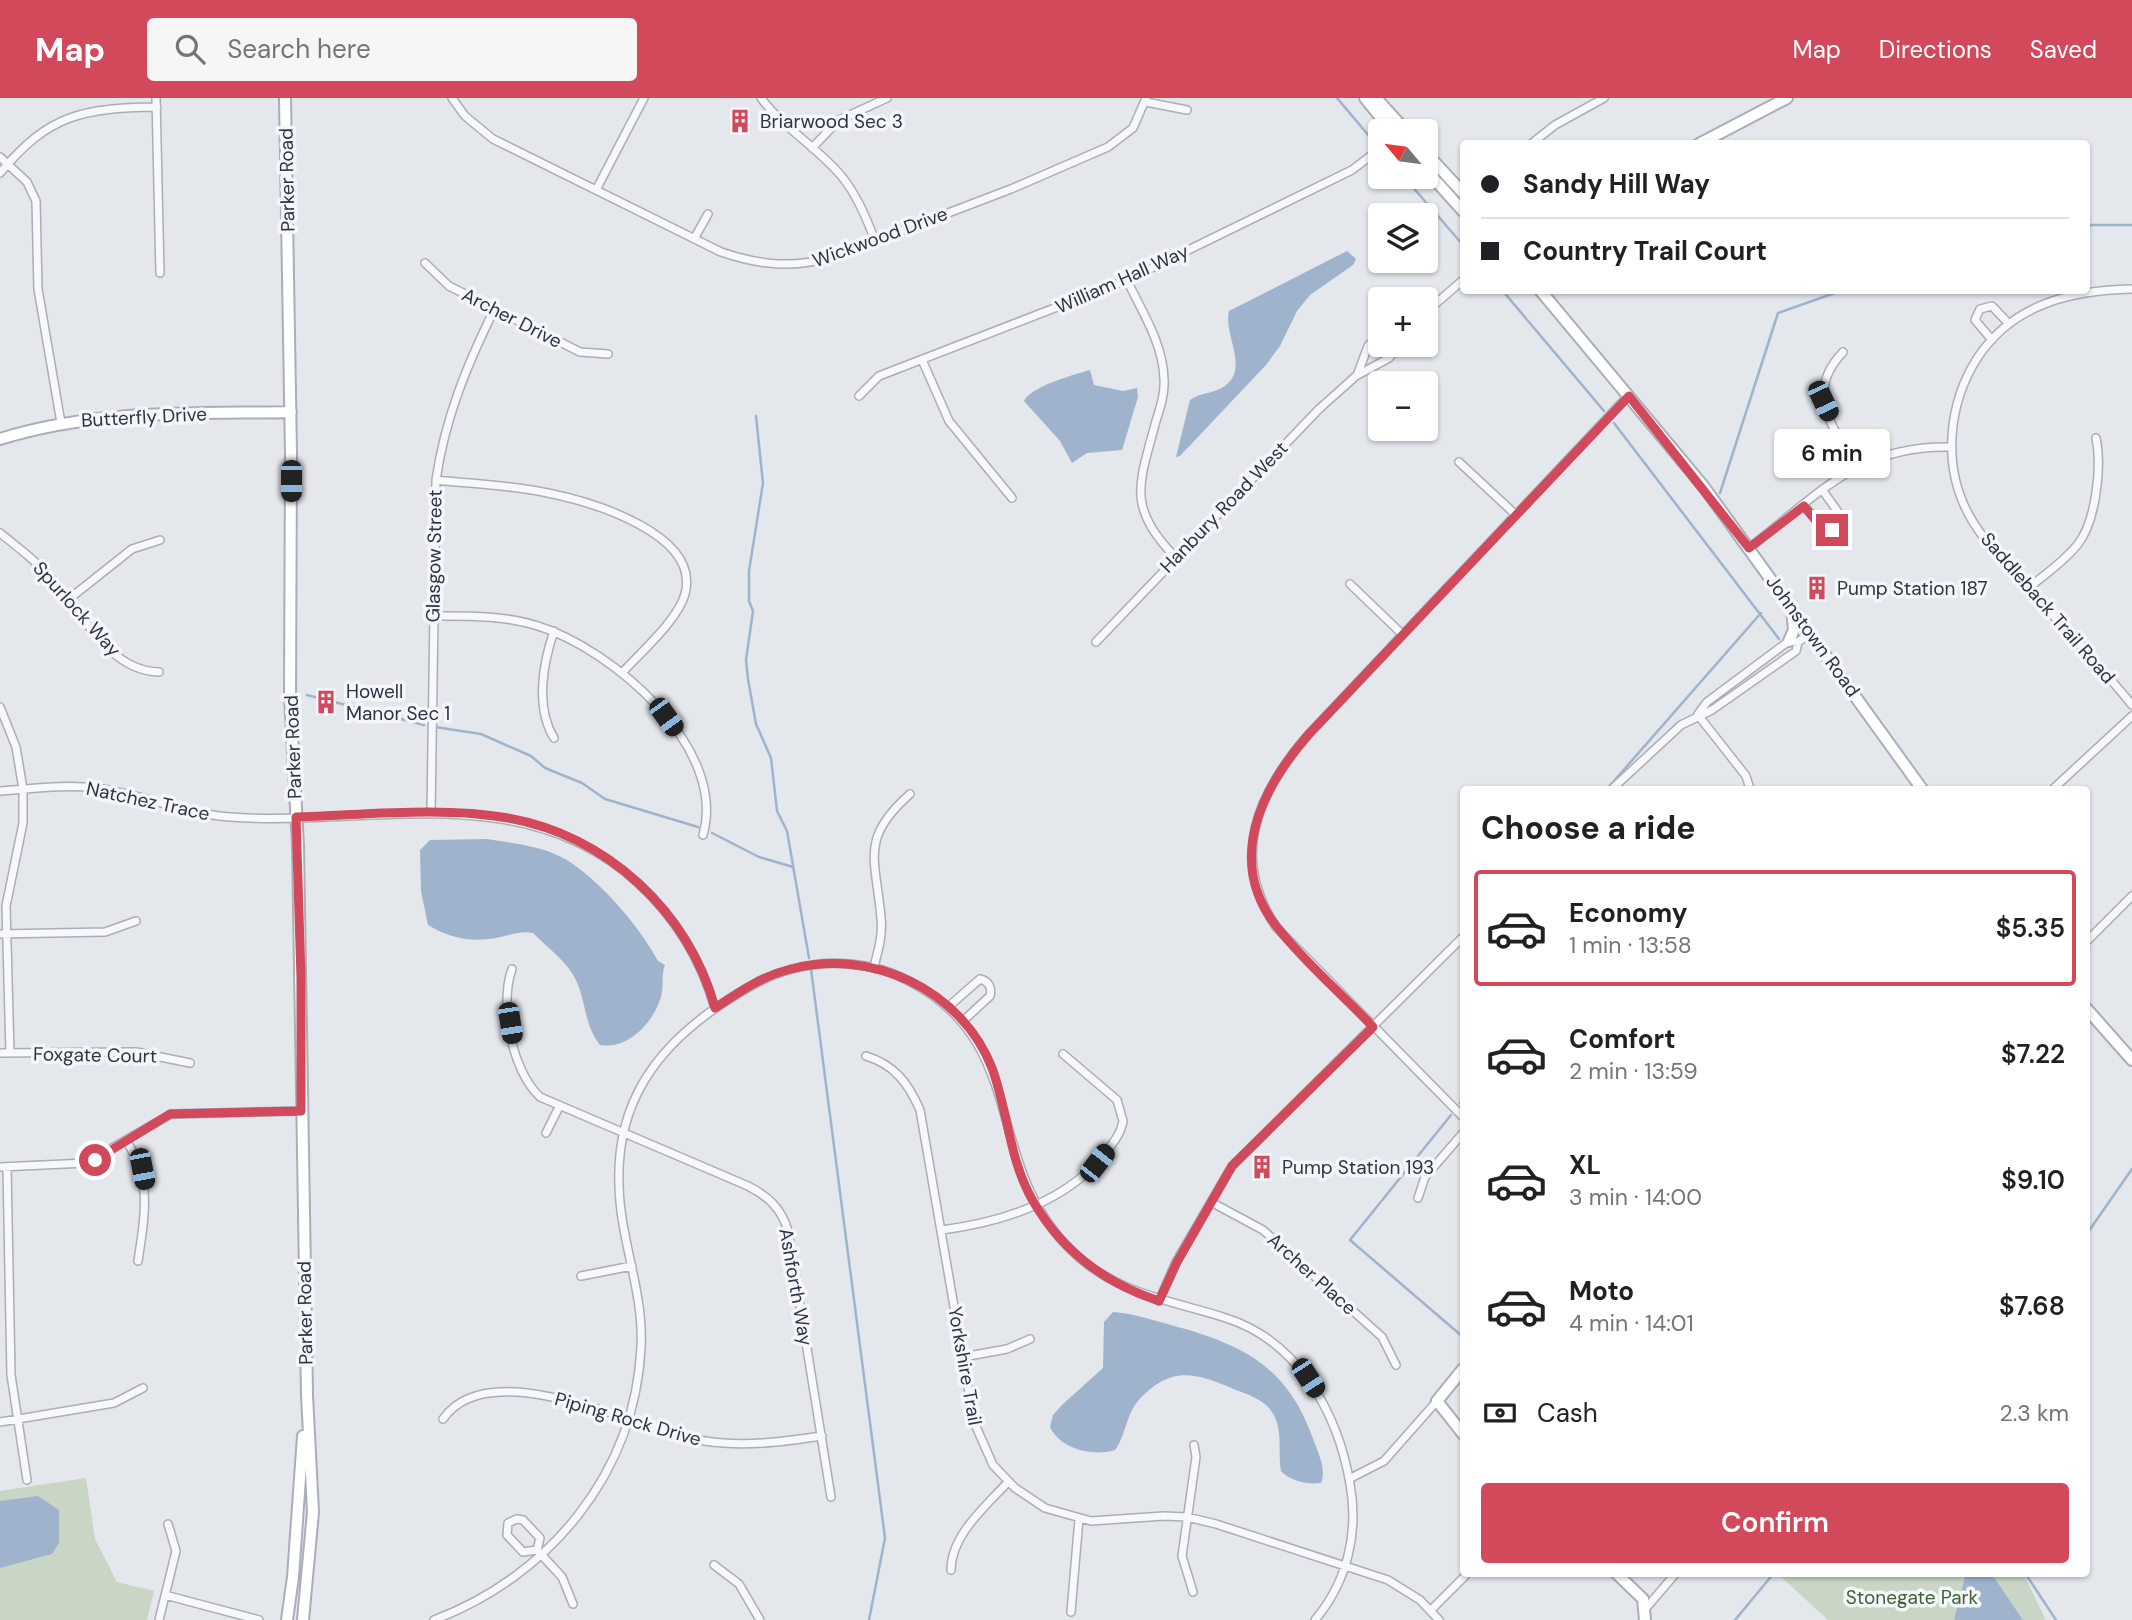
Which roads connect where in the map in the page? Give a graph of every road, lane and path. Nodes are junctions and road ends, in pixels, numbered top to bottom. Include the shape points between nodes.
1 (156, 98) edge
2 (285, 98) edge
3 (452, 98) edge
4 (644, 98) edge
5 (761, 98) edge
6 (887, 98) edge
7 (1365, 98) edge
8 (1376, 98) edge
9 (1602, 98) edge
10 (1787, 98) edge
11 (1146, 100) edge
12 (157, 107) junction
13 (1187, 110) dead end
14 (1382, 119) edge
15 (1395, 119) edge
16 (1536, 140) edge
17 (1707, 140) edge
18 (812, 148) junction
19 (0, 157) edge
20 (1368, 158) edge
21 (8, 164) junction
22 (1438, 166) edge
23 (0, 173) edge
24 (1438, 183) edge
25 (596, 190) junction
26 (1460, 190) edge
27 (1460, 208) edge
28 (708, 214) dead end
29 (694, 239) junction
30 (875, 241) junction
31 (425, 263) dead end
32 (160, 273) dead end
33 (1127, 280) junction
34 (1460, 283) edge
35 (2132, 289) edge
36 (2090, 293) edge
37 (1543, 294) edge
38 (2083, 294) edge
39 (1438, 302) edge
40 (494, 310) junction
41 (2009, 324) junction
42 (1992, 340) junction
43 (1368, 346) edge
44 (1843, 352) dead end
45 (608, 354) dead end
46 (1388, 357) edge
47 (923, 362) junction
48 (1356, 376) junction
49 (859, 396) dead end
50 (1629, 396) junction
51 (291, 412) junction
52 (61, 423) junction
53 (2096, 438) dead end
54 (0, 439) edge
55 (1952, 447) junction
56 (1459, 463) dead end
57 (1856, 467) junction
58 (436, 480) junction
59 (1823, 491) junction
60 (1012, 498) dead end
61 (1804, 506) junction
62 (1516, 515) junction
63 (0, 533) edge
64 (160, 540) dead end
65 (1749, 548) junction
66 (1175, 558) junction
67 (1350, 584) dead end
68 (2029, 588) junction
69 (69, 599) junction
70 (1791, 606) junction
71 (432, 616) junction
72 (554, 631) junction
73 (1811, 633) junction
74 (1402, 634) junction
75 (1793, 641) junction
76 (1097, 642) dead end
77 (159, 673) dead end
78 (622, 673) junction
79 (2132, 705) edge
80 (0, 707) edge
81 (1698, 715) junction
82 (2132, 716) edge
83 (554, 737) dead end
84 (1615, 786) edge
85 (1749, 786) edge
86 (1920, 786) edge
87 (2056, 786) edge
88 (23, 789) junction
89 (0, 791) edge
90 (910, 794) dead end
91 (431, 814) junction
92 (296, 817) junction
93 (704, 835) dead end
94 (2132, 896) edge
95 (136, 921) dead end
96 (3, 934) edge
97 (2090, 938) edge
98 (1460, 940) edge
99 (874, 967) junction
100 (512, 969) dead end
101 (948, 1007) junction
102 (715, 1008) junction
103 (2090, 1013) edge
104 (963, 1021) junction
105 (1373, 1027) junction
106 (0, 1053) edge
107 (10, 1053) junction
108 (1063, 1054) dead end
109 (866, 1055) dead end
110 (2132, 1060) edge
111 (190, 1063) dead end
112 (559, 1107) junction
113 (301, 1111) junction
114 (1460, 1114) edge
115 (546, 1133) dead end
116 (623, 1134) junction
117 (1460, 1136) edge
118 (126, 1140) junction
119 (4, 1167) edge
120 (1418, 1198) dead end
121 (1211, 1202) junction
122 (1034, 1203) junction
123 (942, 1230) junction
124 (138, 1261) dead end
125 (632, 1266) junction
126 (581, 1276) dead end
127 (0, 1296) edge
128 (9, 1296) junction
129 (1159, 1301) junction
130 (1030, 1339) dead end
131 (963, 1357) junction
132 (1396, 1365) dead end
133 (1460, 1373) edge
134 (143, 1388) dead end
135 (307, 1395) junction
136 (1437, 1401) junction
137 (18, 1419) junction
138 (443, 1419) dead end
139 (628, 1421) junction
140 (0, 1422) edge
141 (1460, 1430) edge
142 (822, 1436) junction
143 (1194, 1445) dead end
144 (1349, 1479) junction
145 (27, 1480) dead end
146 (1008, 1482) junction
147 (831, 1497) dead end
148 (1187, 1517) junction
149 (1079, 1520) junction
150 (168, 1524) dead end
151 (540, 1553) junction
152 (714, 1565) dead end
153 (1346, 1566) junction
154 (951, 1570) dead end
155 (1464, 1577) edge
156 (1620, 1577) edge
157 (1673, 1577) edge
158 (1193, 1592) dead end
159 (165, 1595) junction
160 (573, 1604) dead end
161 (1647, 1607) junction
162 (1431, 1610) junction
163 (1071, 1612) dead end
164 (159, 1620) edge
165 (259, 1620) edge
166 (287, 1620) edge
167 (303, 1620) edge
168 (434, 1620) edge
169 (760, 1620) edge
170 (1315, 1620) edge
171 (1439, 1620) edge
172 (1645, 1620) edge

1 - 12 street
2 - 51 street, Parker Road
3 - 25 street, Wickwood Drive via 465,116 493,139
4 - 25 street
5 - 18 street
6 - 18 street via 839,120
7 - 14 street
8 - 15 street
9 - 16 street
10 - 17 street
11 - 13 street
11 - 30 street, Wickwood Drive via 1133,128 1108,147
12 - 21 street via 93,109 64,118 42,130
12 - 32 street
18 - 30 street via 848,185
19 - 21 street
20 - 33 street, William Hall Way via 1352,170
21 - 23 street
21 - 52 street via 27,182 36,201 37,289
22 - 26 street
24 - 27 street
25 - 29 street, Wickwood Drive
28 - 29 street
29 - 30 street, Wickwood Drive via 745,261 776,265 824,260
31 - 40 street, Archer Drive via 449,286
33 - 47 street, William Hall Way
33 - 66 street via 1155,338 1164,382 1142,477 1142,507 1152,534
34 - 39 street
35 - 36 street, Saddleback Trail Road
37 - 50 street, Johnstown Road
38 - 41 street, Saddleback Trail Road via 2032,308
40 - 45 street, Archer Drive via 580,352
40 - 58 street, Glasgow Street via 456,392
41 - 42 street, Saddleback Trail Road
41 - 42 street via 1992,306 1980,309 1975,320
42 - 55 street, Saddleback Trail Road via 1971,369 1958,399
43 - 48 street, Hanbury Road West
44 - 57 street via 1827,372 1822,396
46 - 48 street, Hanbury Road West
47 - 49 street, William Hall Way via 879,376
47 - 60 street via 949,421
48 - 66 street, Hanbury Road West
50 - 62 street
50 - 65 street, Johnstown Road
51 - 52 street, Butterfly Drive via 128,415
51 - 92 street, Parker Road via 290,696
52 - 54 street, Butterfly Drive
53 - 68 street via 2099,472 2084,535
55 - 57 street via 1895,450
55 - 68 street, Saddleback Trail Road via 1958,486 1969,514 1986,541
56 - 62 street
57 - 59 street
58 - 71 street, Glasgow Street
58 - 78 street via 569,498 626,520 671,545 686,572 682,603
59 - 61 street
59 - 61 street via 1840,516 1837,527 1826,530
61 - 65 street
62 - 74 street
63 - 69 street, Spurlock Way
64 - 69 street via 132,549
65 - 70 street, Johnstown Road
66 - 76 street, Hanbury Road West
67 - 74 street
68 - 79 street, Saddleback Trail Road
69 - 77 street, Spurlock Way via 117,655 137,669
70 - 73 street, Johnstown Road
70 - 75 street
71 - 72 street via 505,618
71 - 91 street, Glasgow Street
72 - 78 street via 585,646
72 - 83 street via 544,677 544,714
73 - 75 street
73 - 86 street, Johnstown Road
74 - 105 street via 1281,768 1260,808 1252,844 1259,893 1276,927
75 - 81 street via 1707,702
75 - 81 street via 1796,651
78 - 93 street via 666,717 694,762 705,792
80 - 88 street via 16,747
81 - 84 street via 1654,748
81 - 85 street
82 - 87 street
88 - 89 street, Natchez Trace
88 - 92 street, Natchez Trace via 96,788 210,815
88 - 96 street via 23,823
90 - 99 street via 891,811 874,848 882,928
91 - 92 street, Natchez Trace
91 - 102 street, Natchez Trace via 489,816 537,825 583,844 615,864 646,890 677,928 698,962
92 - 113 street, Parker Road
94 - 97 street
95 - 96 street via 104,932
96 - 107 street
98 - 105 street
99 - 101 street via 909,981
99 - 102 street via 827,963 789,969 749,986
100 - 112 street, Ashforth Way via 507,1003 519,1070 540,1097
101 - 104 street
101 - 104 street via 973,982 986,981 990,996
102 - 116 street via 683,1032 655,1062 637,1091
103 - 110 street
104 - 122 street via 992,1068 1019,1171
105 - 114 street
105 - 121 street via 1241,1156
106 - 107 street, Foxgate Court
107 - 111 street, Foxgate Court via 136,1052
108 - 122 street via 1117,1100 1122,1128 1080,1180
109 - 123 street, Yorkshire Trail via 891,1067 912,1092 923,1123
112 - 115 street
112 - 116 street, Ashforth Way
113 - 118 street via 170,1114
113 - 135 street, Parker Road
116 - 125 street via 619,1185
116 - 142 street, Ashforth Way via 748,1185 769,1198 782,1214
117 - 120 street via 1425,1177
118 - 119 street via 86,1163
118 - 124 street via 144,1182
119 - 128 street
121 - 129 street
121 - 132 street, Archer Place via 1263,1230 1382,1337
122 - 123 street via 993,1222
122 - 129 street via 1061,1240 1091,1268
123 - 131 street, Yorkshire Trail
125 - 126 street
125 - 139 street via 641,1349
127 - 128 street
128 - 137 street via 11,1376
129 - 144 street via 1245,1325 1286,1353 1325,1408
130 - 131 street via 1007,1349
131 - 146 street, Yorkshire Trail via 977,1433 993,1465
133 - 136 street
134 - 137 street via 114,1404
135 - 166 street, Parker Road
135 - 167 street, Parker Road via 313,1511
136 - 141 street
136 - 144 street via 1384,1461
137 - 140 street
137 - 145 street
138 - 139 street, Piping Rock Drive via 468,1396 505,1391 552,1397
139 - 142 street, Piping Rock Drive via 676,1436 739,1444
139 - 151 street via 588,1501
142 - 147 street, Ashforth Way
143 - 148 street
144 - 153 street via 1354,1520
146 - 149 street, Yorkshire Trail via 1045,1508
146 - 154 street via 964,1532 953,1553
148 - 149 street, Yorkshire Trail
148 - 153 street, Yorkshire Trail
148 - 158 street via 1182,1556
149 - 163 street
150 - 159 street via 176,1551
151 - 151 street via 540,1538 523,1520 508,1523 508,1535 523,1552
151 - 160 street via 562,1577
151 - 168 street via 473,1603
152 - 169 street via 739,1584
153 - 162 street, Yorkshire Trail via 1388,1580
153 - 170 street via 1334,1594
155 - 162 street
156 - 161 street
157 - 161 street
159 - 164 street
159 - 165 street
161 - 172 street
162 - 171 street, Yorkshire Trail

